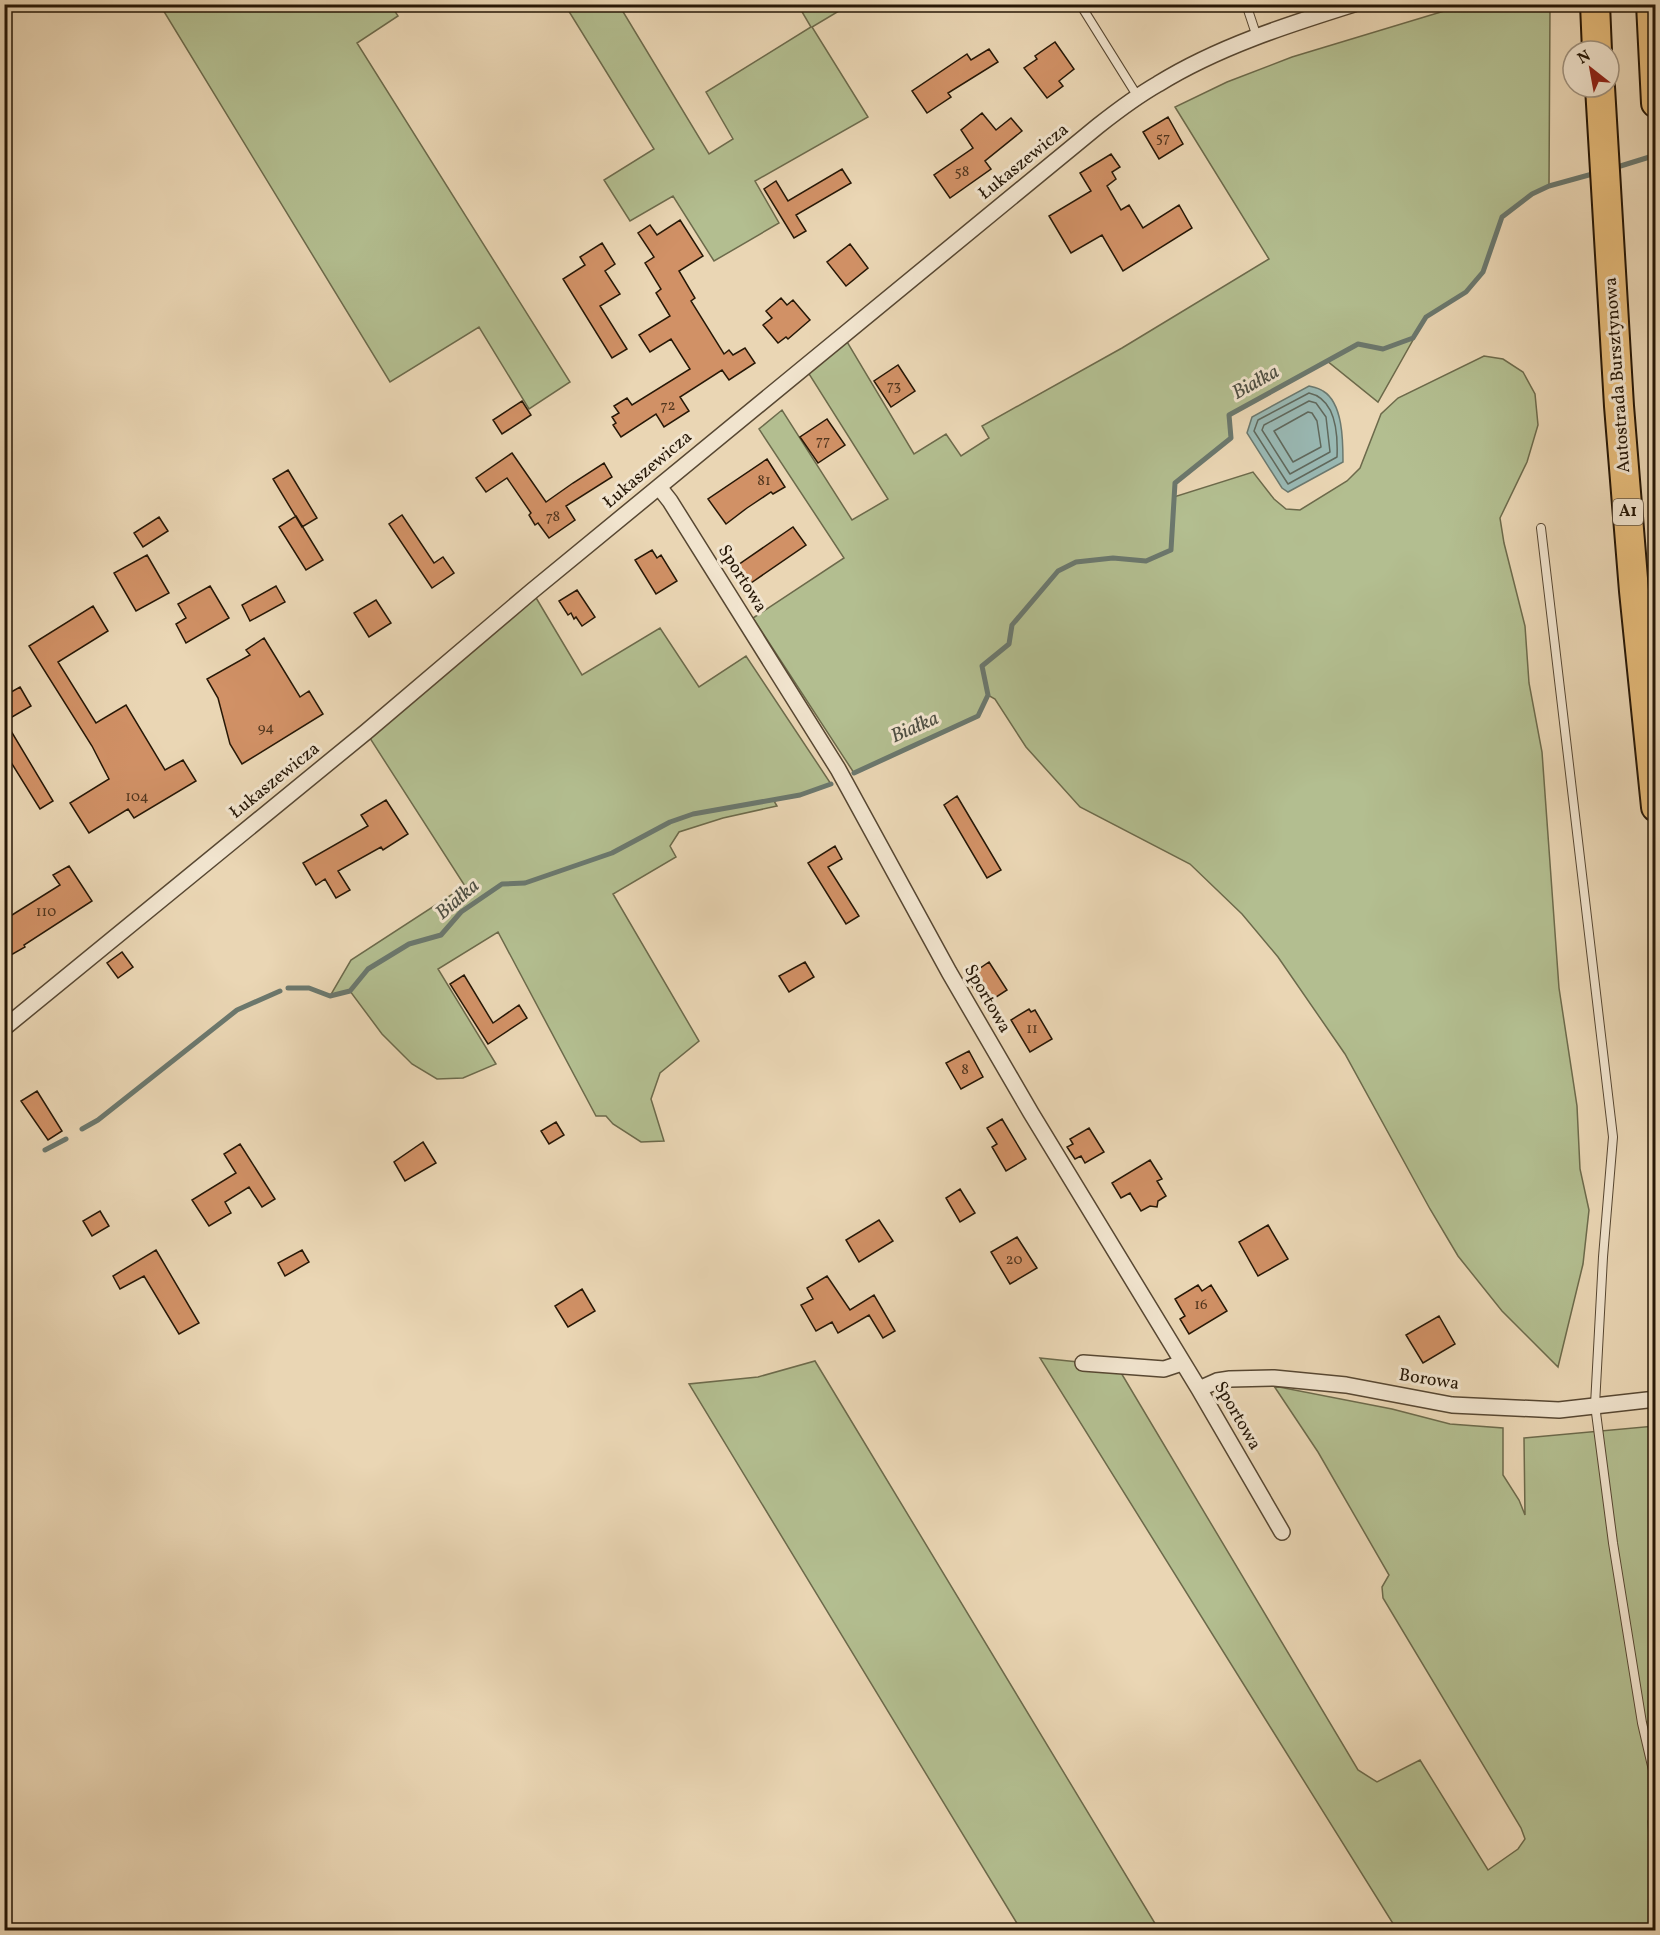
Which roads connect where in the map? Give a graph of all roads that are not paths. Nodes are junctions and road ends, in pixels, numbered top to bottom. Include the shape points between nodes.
1 (1080, 4) edge
2 (1246, 4) edge
3 (1595, 4) edge
4 (1651, 4) edge
5 (1351, 5) edge
6 (1257, 37) junction
7 (1597, 39) edge
8 (1138, 97) junction
9 (1601, 99) edge
10 (1656, 103) edge
11 (659, 487) junction
12 (1541, 528) dead end
13 (1656, 807) edge
14 (4, 1028) edge
15 (1182, 1363) junction
16 (1083, 1364) dead end
17 (1199, 1389) junction
18 (1656, 1399) edge
19 (1595, 1404) junction
20 (1282, 1532) dead end
21 (1656, 1783) edge

1 - 8 lane
2 - 6 lane
3 - 7 highway
4 - 10 highway
5 - 6 street, Łukaszewicza
6 - 8 street, Łukaszewicza via 1209,57
8 - 11 street, Łukaszewicza
9 - 13 highway, Autostrada Bursztynowa / A1 via 1633,579
11 - 14 street, Łukaszewicza
11 - 15 street, Sportowa via 838,769 1001,1063
12 - 19 lane via 1613,1137
15 - 16 street via 1164,1369
15 - 17 street, Sportowa
17 - 19 street, Borowa via 1230,1379 1274,1378 1346,1385 1452,1405 1559,1410
17 - 20 street, Sportowa
18 - 19 street, Borowa
19 - 21 lane via 1638,1701

